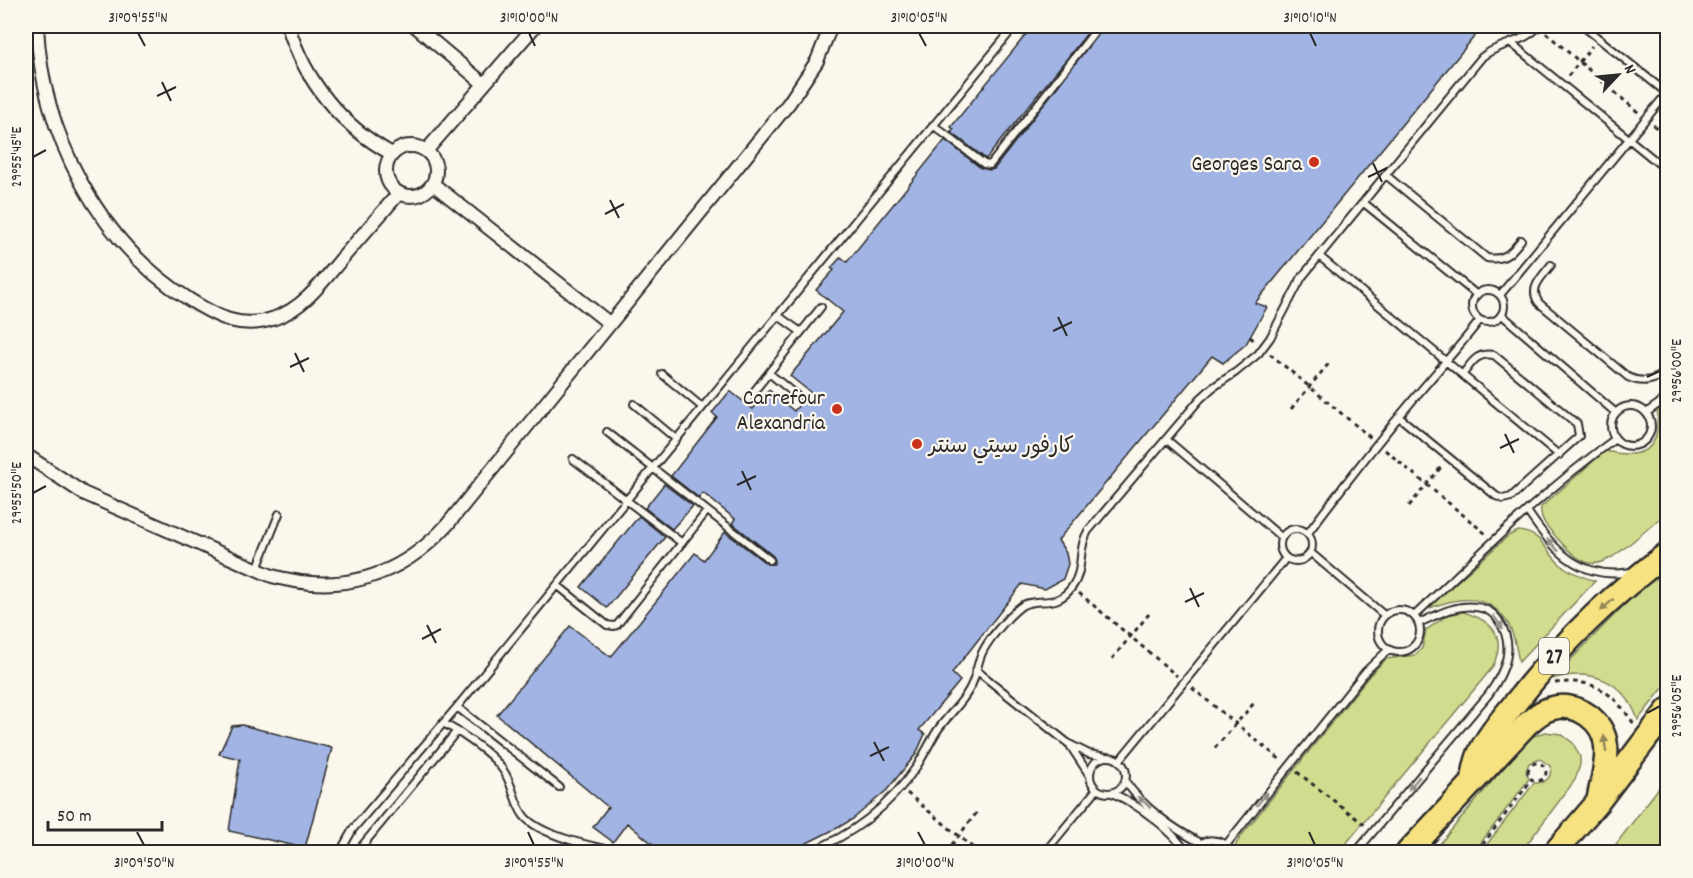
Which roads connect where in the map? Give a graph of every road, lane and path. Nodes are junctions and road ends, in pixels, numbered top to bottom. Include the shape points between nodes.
1 (37, 26) edge
2 (288, 26) edge
3 (416, 26) edge
4 (535, 26) edge
5 (831, 26) edge
6 (1015, 26) edge
7 (1099, 26) edge
8 (1539, 26) edge
9 (1583, 26) edge
10 (1598, 38) junction
11 (1511, 43) junction
12 (1579, 62) junction
13 (484, 84) junction
14 (1561, 84) junction
15 (1667, 93) edge
16 (1646, 119) junction
17 (933, 125) junction
18 (1668, 137) edge
19 (1629, 139) junction
20 (426, 151) junction
21 (392, 154) junction
22 (1668, 171) edge
23 (1387, 176) junction
24 (433, 184) junction
25 (399, 193) junction
26 (1364, 203) junction
27 (1521, 240) dead end
28 (1319, 256) junction
29 (1551, 265) dead end
30 (1477, 295) junction
31 (1500, 295) junction
32 (821, 308) dead end
33 (777, 315) junction
34 (1502, 315) junction
35 (1480, 320) junction
36 (609, 323) junction
37 (801, 332) junction
38 (1448, 361) junction
39 (1330, 362) dead end
40 (1668, 371) edge
41 (769, 373) junction
42 (662, 374) dead end
43 (1463, 374) junction
44 (796, 396) dead end
45 (1668, 396) edge
46 (748, 399) dead end
47 (634, 404) dead end
48 (702, 406) junction
49 (1291, 409) dead end
50 (1616, 413) junction
51 (1646, 413) junction
52 (1399, 417) junction
53 (607, 432) dead end
54 (676, 439) junction
55 (1167, 439) junction
56 (1615, 439) junction
57 (26, 455) edge
58 (1558, 455) junction
59 (1448, 458) junction
60 (573, 459) dead end
61 (652, 468) junction
62 (626, 500) junction
63 (1409, 506) dead end
64 (707, 511) junction
65 (1527, 511) junction
66 (279, 514) dead end
67 (1308, 533) junction
68 (1281, 537) junction
69 (682, 543) junction
70 (1311, 553) junction
71 (1668, 553) edge
72 (1286, 558) junction
73 (770, 560) dead end
74 (257, 570) junction
75 (1644, 570) junction
76 (556, 585) junction
77 (1072, 587) junction
78 (1149, 614) dead end
79 (1384, 615) junction
80 (1414, 616) junction
81 (1419, 623) junction
82 (1131, 636) junction
83 (1388, 650) junction
84 (1112, 659) dead end
85 (976, 670) junction
86 (1184, 682) junction
87 (1254, 703) dead end
88 (457, 707) junction
89 (1668, 710) edge
90 (443, 723) junction
91 (1236, 725) junction
92 (457, 731) junction
93 (1069, 744) junction
94 (1215, 748) dead end
95 (1106, 757) junction
96 (1119, 761) junction
97 (1288, 766) junction
98 (1090, 778) junction
99 (1532, 779) junction
100 (1125, 781) junction
101 (1473, 783) junction
102 (559, 787) dead end
103 (901, 788) junction
104 (1097, 789) junction
105 (1111, 793) junction
106 (1598, 802) junction
107 (978, 811) dead end
108 (1374, 832) junction
109 (959, 836) junction
110 (1201, 843) junction
111 (1226, 845) junction
112 (340, 852) edge
113 (357, 852) edge
114 (619, 852) edge
115 (808, 852) edge
116 (946, 852) edge
117 (978, 852) edge
118 (1045, 852) edge
119 (1186, 852) edge
120 (1194, 852) edge
121 (1232, 852) edge
122 (1356, 852) edge
123 (1408, 852) edge
124 (1477, 852) edge
125 (1556, 852) edge

1 - 25 street via 51,107 68,155 91,200 147,268 181,295 227,320 262,322 295,309
2 - 21 street via 301,62 325,99 355,130
3 - 13 street
4 - 13 street
5 - 36 street via 818,61 800,89
6 - 17 lane
7 - 17 lane via 990,165
8 - 11 lane
8 - 12 path
9 - 10 lane
10 - 12 path
10 - 15 lane
11 - 14 lane
11 - 23 lane via 1482,57
12 - 14 path
12 - 16 path
13 - 20 street
14 - 19 lane
15 - 16 lane
16 - 18 path
16 - 19 lane
17 - 33 lane
19 - 22 lane
19 - 31 lane
20 - 21 street via 410,146
20 - 24 street via 436,166
21 - 25 street via 386,176
23 - 26 lane
23 - 27 lane via 1487,258 1503,258
24 - 25 street via 420,195
24 - 36 street
26 - 28 lane
26 - 30 lane
28 - 38 lane
28 - 55 lane via 1295,288 1258,354 1208,392
29 - 40 lane via 1534,288 1539,303 1628,376 1651,381
30 - 31 lane via 1491,290
30 - 35 lane via 1473,308
31 - 34 lane
32 - 37 lane
33 - 37 lane
33 - 48 lane
34 - 35 lane via 1492,322
34 - 50 lane
35 - 38 lane
36 - 74 street via 447,525 416,554 383,572 336,584 296,582
37 - 41 lane
38 - 43 lane
38 - 52 lane
39 - 49 path
41 - 44 lane
41 - 46 lane
42 - 48 lane
43 - 58 lane
43 - 58 lane via 1477,356 1494,355 1577,424 1579,436
45 - 51 lane
47 - 54 lane
48 - 54 lane
50 - 51 lane via 1631,406
50 - 56 lane via 1611,423
51 - 56 lane via 1651,430 1641,444 1624,446
52 - 59 lane
52 - 67 lane
53 - 61 lane
54 - 61 lane
55 - 68 lane
55 - 77 lane via 1085,536 1082,566
56 - 65 lane
57 - 74 street via 83,493
58 - 59 lane via 1503,499
59 - 63 path
60 - 62 lane
61 - 62 lane
61 - 64 lane
62 - 69 lane
62 - 76 lane
64 - 69 lane
64 - 73 lane
75 -> 65 lane via 1611,574 1573,563 1551,544
65 - 80 lane
66 - 74 lane
67 - 68 lane via 1293,528
67 - 70 lane via 1313,546
68 - 72 lane via 1279,544
69 - 76 lane via 614,626 606,625
70 - 72 lane via 1299,561
70 - 79 lane
71 - 75 highway, 27
72 - 86 lane
75 -> 101 highway, 27 via 1582,627 1530,684 1486,742 1476,761
76 - 88 lane
77 - 82 path
77 - 85 lane via 1058,599 1024,605 1015,611 985,646
78 - 82 path
79 - 80 lane via 1399,609
79 - 83 lane via 1379,639
80 - 81 lane
81 - 83 lane via 1414,646 1399,652
81 -> 108 lane via 1459,607 1490,611 1508,642 1506,663 1490,694
82 - 84 path
82 - 86 path
83 - 97 lane
85 - 93 lane
85 - 103 lane via 966,695 941,725
86 - 91 path
86 - 96 lane
87 - 91 path
88 - 90 lane
88 - 102 lane
89 - 106 highway, 27
90 - 92 lane
90 - 112 lane via 353,829
91 - 94 path
91 - 97 path
92 - 113 lane
92 - 114 lane via 503,770 525,818 558,836
93 - 95 lane
93 - 98 lane
95 - 96 lane
95 - 98 lane via 1094,764
96 - 100 lane via 1125,770
97 - 108 path
111 -> 97 lane
98 - 104 lane
99 - 99 path via 1544,779 1547,771 1543,764 1531,764 1528,772
99 - 124 path
100 - 105 lane
110 -> 100 lane via 1150,808
106 -> 101 highway, 27 via 1606,758 1604,735 1592,718 1574,708 1553,708 1534,717
101 - 123 highway, 27
103 - 109 path
103 - 115 lane via 881,810 852,832
104 - 105 lane
104 - 118 lane
105 - 119 lane via 1130,801 1170,833
106 - 125 highway, 27
107 - 109 path
108 - 122 lane
109 - 116 path
109 - 117 path
110 - 111 lane via 1214,840
110 - 120 lane
111 - 121 lane

